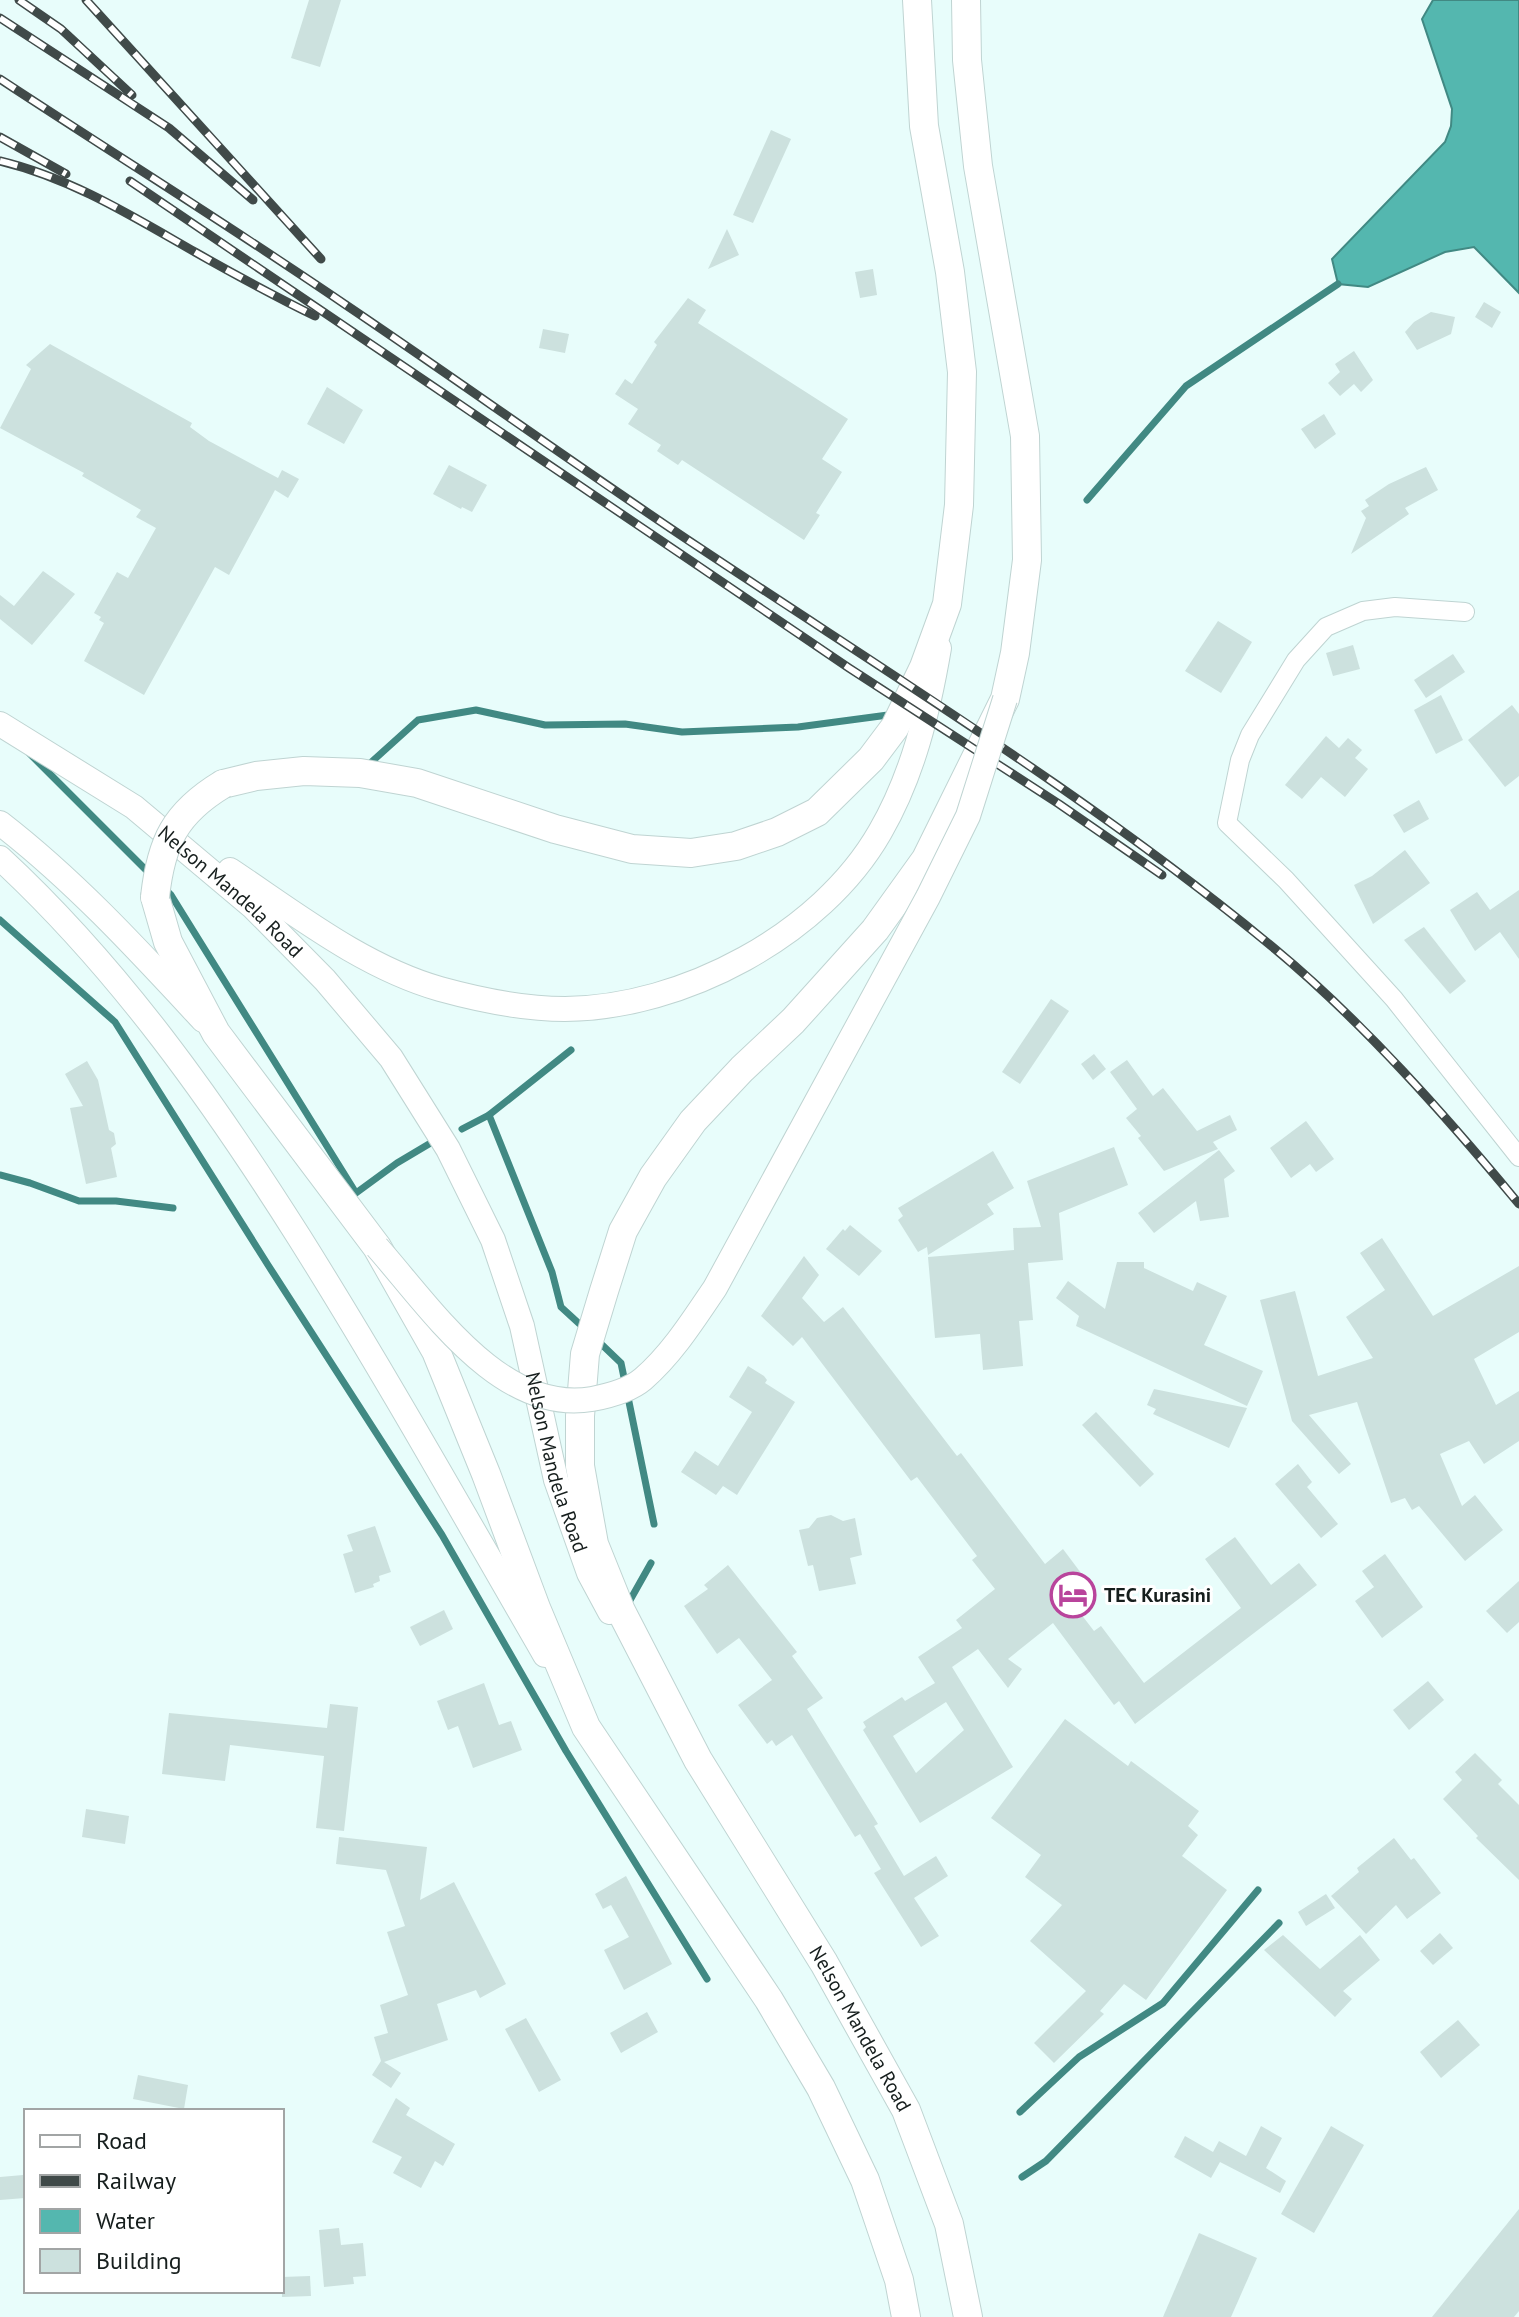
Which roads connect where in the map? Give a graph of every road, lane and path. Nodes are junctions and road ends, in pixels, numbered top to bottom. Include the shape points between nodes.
1 (917, 0) edge
2 (966, 0) edge
3 (947, 604) junction
4 (1465, 612) dead end
5 (1005, 699) junction
6 (0, 724) edge
7 (134, 807) junction
8 (0, 823) edge
9 (0, 858) edge
10 (216, 1033) junction
11 (1519, 1157) edge
12 (377, 1247) junction
13 (586, 1727) junction
14 (698, 1760) junction
15 (906, 2317) edge
16 (968, 2317) edge

1 - 3 main road via 924,126 962,372 959,505
2 - 5 main road via 978,166 1025,436 1027,560
3 - 7 main road via 928,712 907,778 880,833 851,873 800,922 742,962 619,1004 565,1009 495,1002 383,967
3 - 10 main road, bridge via 895,727 871,759 817,812 736,846 691,853 632,849 417,783 360,773 304,771 223,784 182,816 159,862 155,897 168,942
4 - 11 street via 1395,607 1363,611 1326,627 1296,660 1250,735 1227,823 1394,999
5 - 12 main road, bridge via 968,816 928,897 715,1288 641,1381 584,1400 551,1400 518,1388 474,1354
5 - 14 main road via 926,859 875,930 693,1121 653,1177 623,1231 585,1354 580,1454 594,1544 621,1611
6 - 7 main road, Nelson Mandela Road
7 - 14 main road, Nelson Mandela Road via 253,907 325,980 391,1058 448,1149 493,1240 522,1326 556,1480 589,1573
8 - 10 main road via 118,929
9 - 13 main road via 166,1040 247,1155 361,1335
10 - 12 main road
12 - 13 main road via 436,1351
13 - 15 main road via 769,2000 821,2088 865,2180
14 - 16 main road, Nelson Mandela Road via 824,1963 906,2110 949,2224

